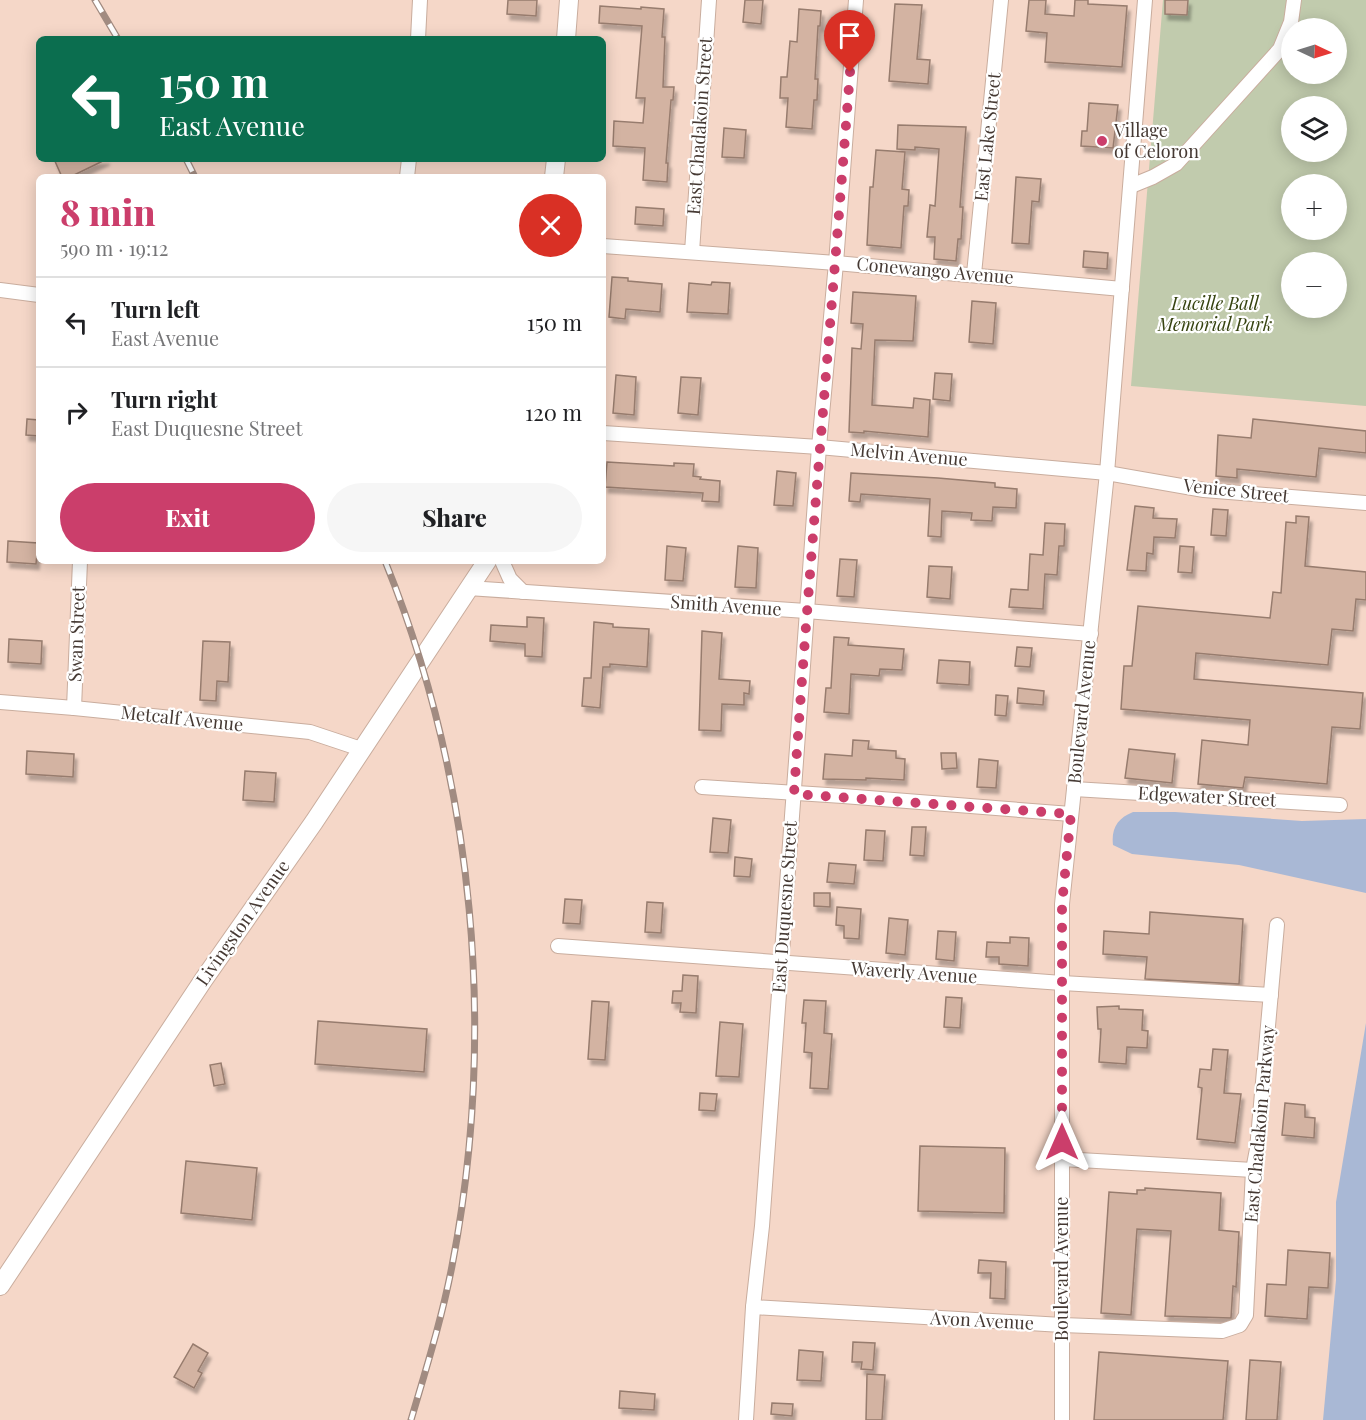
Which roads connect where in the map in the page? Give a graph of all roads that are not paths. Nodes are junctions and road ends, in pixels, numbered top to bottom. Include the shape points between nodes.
1 (420, 0) edge
2 (569, 0) edge
3 (709, 0) edge
4 (856, 0) edge
5 (1001, 0) edge
6 (1145, 0) edge
7 (1294, 0) edge
8 (418, 36) edge
9 (566, 36) edge
10 (1131, 186) junction
11 (606, 246) edge
12 (692, 252) junction
13 (836, 263) junction
14 (974, 274) junction
15 (1122, 288) junction
16 (0, 290) edge
17 (36, 295) edge
18 (606, 433) edge
19 (819, 447) junction
20 (1107, 472) junction
21 (1366, 503) edge
22 (80, 564) edge
23 (485, 564) edge
24 (503, 564) edge
25 (468, 588) junction
26 (523, 592) junction
27 (806, 611) junction
28 (1090, 633) junction
29 (0, 702) edge
30 (74, 708) junction
31 (361, 749) junction
32 (702, 787) dead end
33 (1074, 789) junction
34 (794, 794) junction
35 (1340, 805) dead end
36 (1071, 814) junction
37 (1277, 925) dead end
38 (558, 946) dead end
39 (781, 963) junction
40 (1062, 983) junction
41 (1271, 995) junction
42 (1062, 1159) junction
43 (1253, 1170) junction
44 (0, 1286) edge
45 (753, 1307) junction
46 (1242, 1321) joint
47 (1062, 1325) junction
48 (746, 1420) edge
49 (1062, 1420) edge

1 - 8 street
2 - 9 street
3 - 12 street, East Chadakoin Street
4 - 13 street, East Duquesne Street
5 - 14 street, East Lake Street
6 - 10 street, Boulevard Avenue
7 - 10 street via 1291,22 1280,49 1176,164
10 - 15 street, Boulevard Avenue
11 - 12 street, Conewango Avenue
12 - 13 street, Conewango Avenue
13 - 14 street, Conewango Avenue
13 - 19 street, East Duquesne Street
14 - 15 street, Conewango Avenue
15 - 20 street, Boulevard Avenue
16 - 17 street
18 - 19 street, Melvin Avenue
19 - 20 street, Melvin Avenue
19 - 27 street, East Duquesne Street
20 - 21 street, Venice Street via 1204,490
20 - 28 street, Boulevard Avenue
22 - 30 street, Swan Street
23 - 25 street, Livingston Avenue
24 - 26 street via 510,579
25 - 26 street, Smith Avenue
25 - 31 street, Livingston Avenue
26 - 27 street, Smith Avenue
27 - 28 street, Smith Avenue
27 - 34 street, East Duquesne Street
28 - 33 street, Boulevard Avenue
29 - 30 street, Metcalf Avenue
30 - 31 street, Metcalf Avenue via 310,732
31 - 44 street, Livingston Avenue
32 - 34 street
33 - 35 street, Edgewater Street
33 - 36 street, Boulevard Avenue
34 - 36 street
34 - 39 street, East Duquesne Street
36 - 40 street, Boulevard Avenue via 1062,904
37 - 41 street, East Chadakoin Parkway
38 - 39 street, Waverly Avenue
39 - 40 street, Waverly Avenue
39 - 45 street, East Duquesne Street
40 - 41 street, Waverly Avenue
40 - 42 street, Boulevard Avenue
41 - 43 street, East Chadakoin Parkway
42 - 43 street
42 - 47 street, Boulevard Avenue
43 - 46 street, East Chadakoin Parkway via 1246,1315
45 - 47 street, Avon Avenue
45 - 48 street, East Duquesne Street
46 - 47 street, Avon Avenue via 1233,1329 1222,1331
47 - 49 street, Boulevard Avenue

